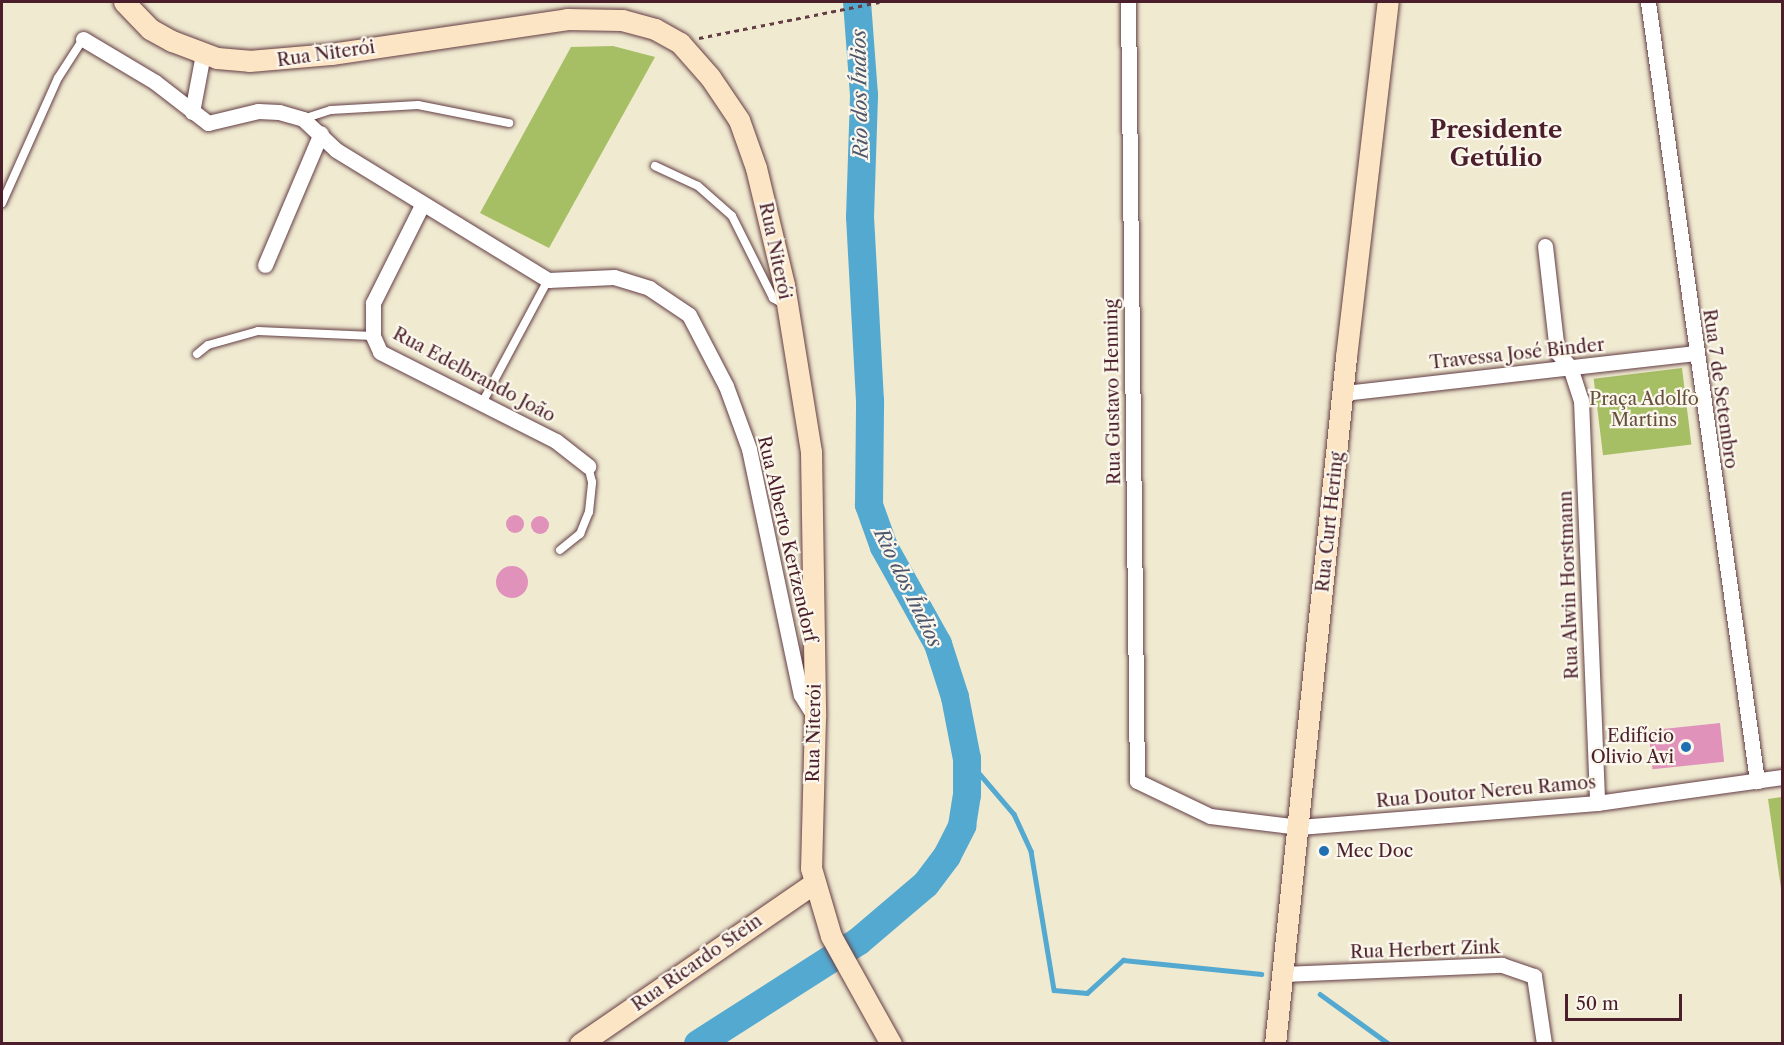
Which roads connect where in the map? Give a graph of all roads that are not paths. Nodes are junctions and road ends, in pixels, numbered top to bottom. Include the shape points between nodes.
1 (124, 2) edge
2 (1128, 2) edge
3 (1388, 2) edge
4 (1648, 2) edge
5 (82, 39) joint
6 (203, 54) junction
7 (192, 112) junction
8 (303, 120) junction
9 (508, 123) dead end
10 (321, 134) junction
11 (655, 166) dead end
12 (2, 203) edge
13 (422, 206) junction
14 (1545, 246) dead end
15 (265, 265) dead end
16 (548, 280) junction
17 (787, 307) junction
18 (373, 336) junction
19 (1695, 353) junction
20 (197, 354) dead end
21 (1570, 367) junction
22 (1344, 393) junction
23 (482, 403) junction
24 (588, 466) joint
25 (560, 550) dead end
26 (815, 717) junction
27 (1782, 777) edge
28 (1137, 781) joint
29 (1757, 781) junction
30 (1597, 803) junction
31 (1299, 826) junction
32 (814, 883) junction
33 (1283, 974) junction
34 (580, 1044) edge
35 (891, 1044) edge
36 (1275, 1044) edge
37 (1544, 1044) edge

1 - 6 main road, Rua Niterói via 150,29
2 - 28 street, Rua Gustavo Henning
3 - 22 main road, Rua Curt Hering
4 - 19 street, Rua 7 de Setembro
5 - 7 street via 155,82
5 - 12 lane via 58,78
6 - 7 street
6 - 17 main road, Rua Niterói via 265,62 567,19 622,20 655,29 680,43 710,77 745,136 765,202
7 - 8 street via 208,123 258,111 279,112
8 - 9 lane via 352,107 418,105
8 - 10 street
10 - 13 street via 336,150
10 - 15 street
11 - 17 lane via 698,186 732,216 772,298
13 - 16 street via 452,219
13 - 18 street, Rua Edelbrando João via 373,303
14 - 21 street, Rua Alwin Horstmann via 1557,352
16 - 23 lane
16 - 26 street, Rua Alberto Kertzendorf via 614,277 649,288 689,315 726,386 749,449 801,695
17 - 26 main road, Rua Niterói via 814,485
18 - 20 lane via 258,332 208,345
18 - 23 street, Rua Edelbrando João via 380,352
19 - 21 street, Travessa José Binder
19 - 29 street, Rua 7 de Setembro
21 - 22 street, Travessa José Binder
21 - 30 street, Rua Alwin Horstmann via 1581,400
22 - 31 main road, Rua Curt Hering
23 - 24 street, Rua Edelbrando João via 556,441
24 - 25 lane via 592,482 589,512 580,534
26 - 32 main road, Rua Niterói via 810,858
27 - 29 street, Rua Doutor Nereu Ramos
28 - 31 street, Rua Doutor Nereu Ramos via 1210,816
29 - 30 street, Rua Doutor Nereu Ramos
30 - 31 street, Rua Doutor Nereu Ramos
31 - 33 main road, Rua Curt Hering
32 - 34 main road, Rua Ricardo Stein
32 - 35 main road, Rua Niterói via 831,936
33 - 36 main road, Rua Curt Hering
33 - 37 street, Rua Herbert Zink via 1502,965 1534,976

